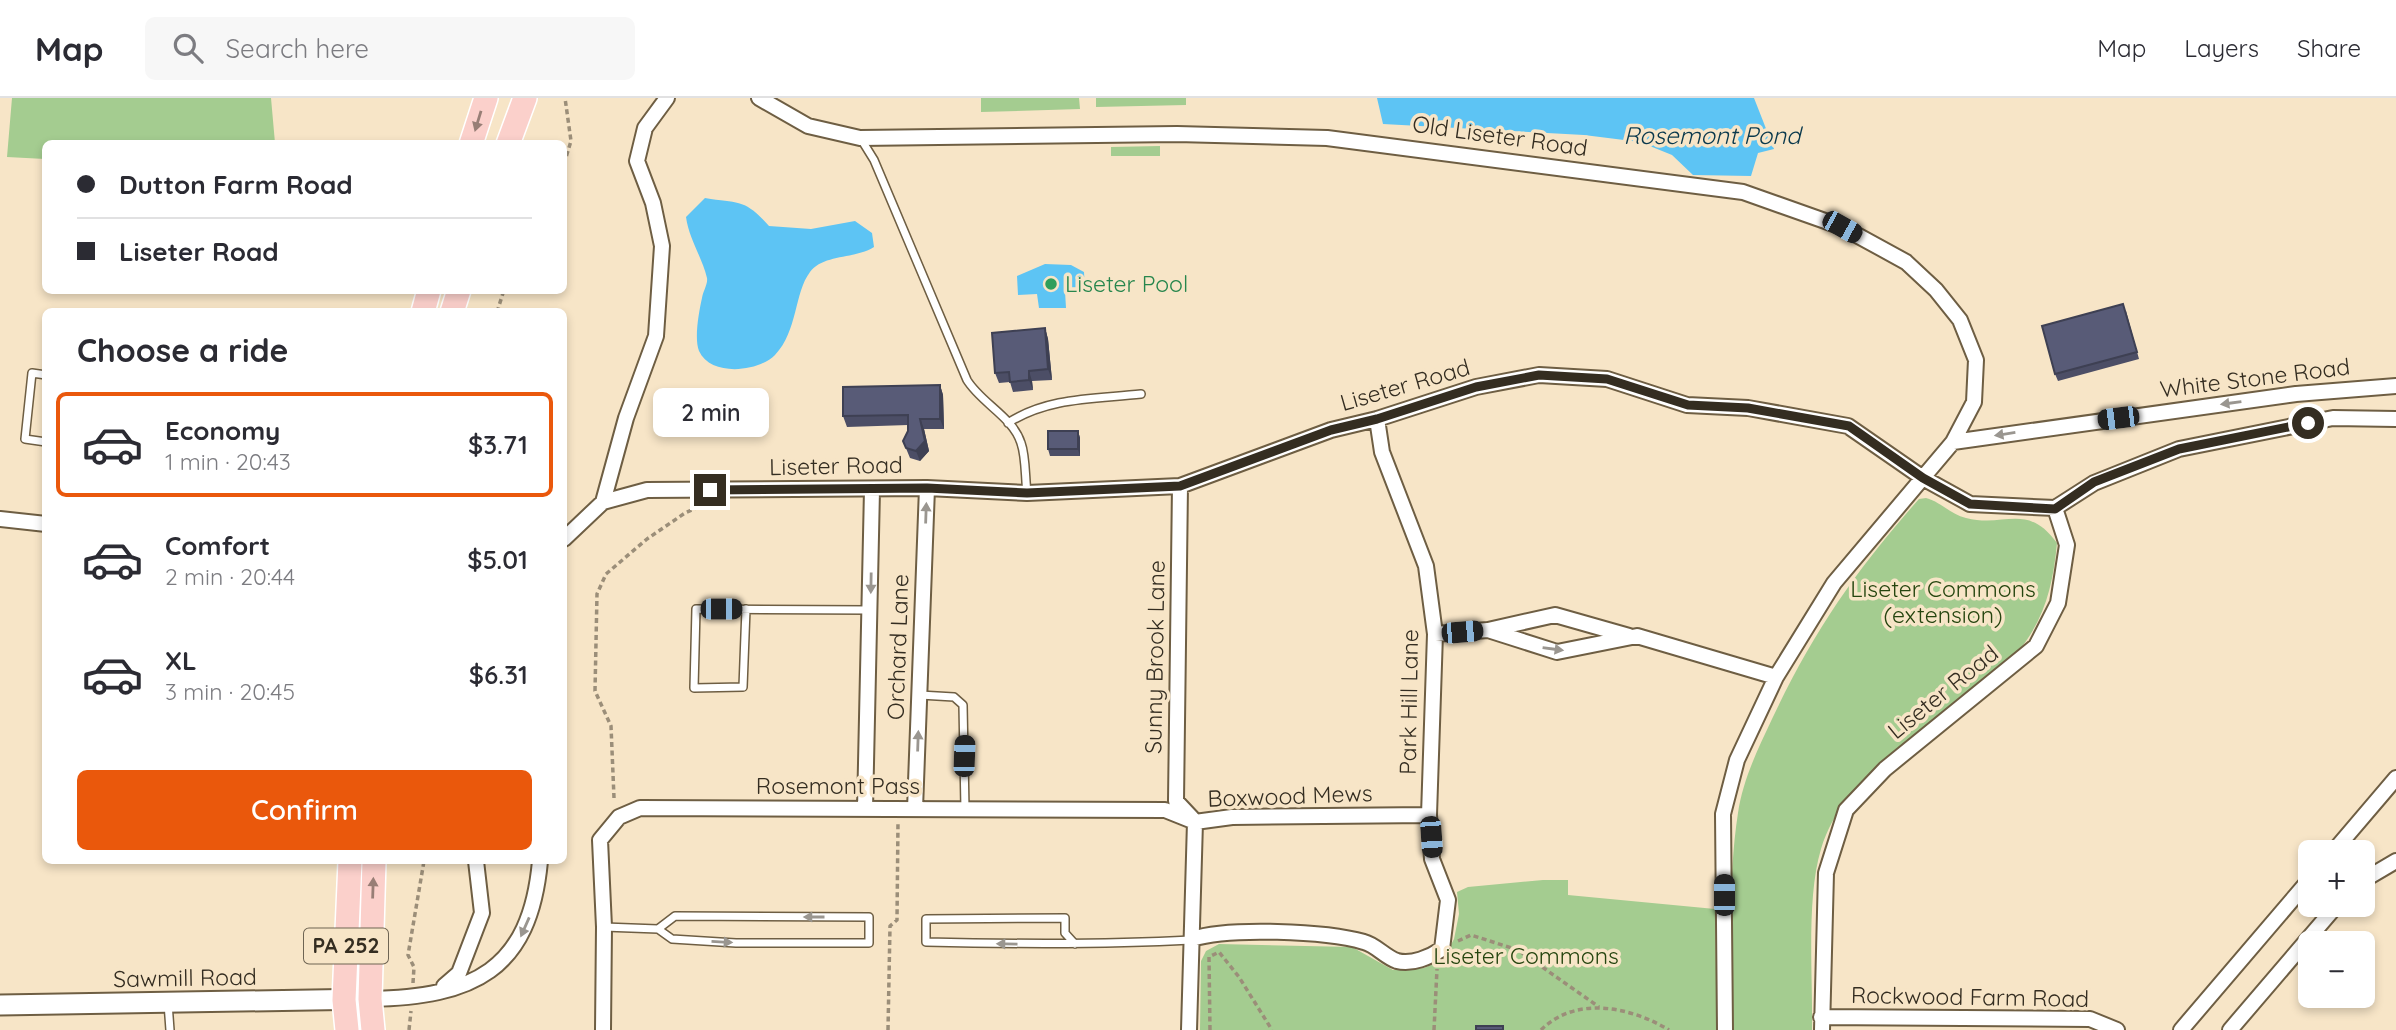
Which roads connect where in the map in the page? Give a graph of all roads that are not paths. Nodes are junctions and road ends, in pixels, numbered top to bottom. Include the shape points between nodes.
1 (486, 98) edge
2 (525, 98) edge
3 (667, 98) edge
4 (759, 98) edge
5 (860, 138) junction
6 (472, 140) edge
7 (509, 140) edge
8 (42, 374) edge
9 (2396, 386) edge
10 (1141, 394) dead end
11 (1377, 419) junction
12 (2396, 419) edge
13 (1008, 423) junction
14 (42, 441) edge
15 (1953, 442) junction
16 (1923, 478) junction
17 (1180, 486) junction
18 (927, 488) junction
19 (872, 490) junction
20 (1027, 493) junction
21 (603, 502) junction
22 (2055, 509) junction
23 (0, 519) edge
24 (42, 524) edge
25 (567, 536) edge
26 (747, 610) junction
27 (870, 610) junction
28 (1488, 630) junction
29 (1435, 634) junction
30 (1635, 636) junction
31 (1776, 677) junction
32 (920, 695) junction
33 (2396, 778) edge
34 (864, 808) junction
35 (915, 809) junction
36 (965, 809) junction
37 (1429, 815) junction
38 (1195, 822) junction
39 (2343, 840) edge
40 (2396, 861) edge
41 (350, 864) edge
42 (374, 864) edge
43 (476, 864) edge
44 (540, 864) edge
45 (2375, 873) edge
46 (2298, 893) edge
47 (2327, 917) edge
48 (604, 927) junction
49 (658, 929) junction
50 (1192, 939) junction
51 (1075, 944) junction
52 (441, 989) junction
53 (370, 999) junction
54 (344, 1000) junction
55 (168, 1003) junction
56 (0, 1005) edge
57 (1822, 1024) edge
58 (170, 1030) edge
59 (347, 1030) edge
60 (373, 1030) edge
61 (603, 1030) edge
62 (1189, 1030) edge
63 (1725, 1030) edge
64 (2117, 1030) edge
65 (2181, 1030) edge
66 (2230, 1030) edge

1 -> 6 main road
2 - 7 main road
3 - 21 street via 645,128 637,161 653,203 662,247 656,336 626,418
4 - 5 street, Old Liseter Road via 808,126
5 - 13 lane via 874,160 967,380
5 - 15 street, Old Liseter Road via 1164,134 1328,138 1743,192 1842,227 1906,262 1936,290 1960,320 1976,360 1974,402
8 - 14 lane via 32,373 25,439
9 -> 15 street, White Stone Road via 2296,394
10 - 13 lane via 1049,404 1032,408
11 - 16 street, Liseter Road via 1476,387 1539,375 1607,379 1688,405 1748,408 1849,426
11 - 17 street, Liseter Road via 1331,430
11 - 29 street, Park Hill Lane via 1382,452 1426,566
12 - 22 street via 2333,418 2179,449 2094,482
13 - 20 lane via 1022,444
15 - 16 street, Old Liseter Road
16 - 22 street, Liseter Road via 1970,504
16 - 31 street, Old Liseter Road via 1834,583
17 - 20 street, Liseter Road
17 - 38 street, Sunny Brook Lane via 1177,801
18 - 19 street, Liseter Road
18 - 20 street, Liseter Road
32 -> 18 street, Orchard Lane
19 - 21 street, Liseter Road via 648,490
19 -> 27 street, Orchard Lane
21 - 25 street, Liseter Road
22 - 57 street, Liseter Road via 2067,545 2058,603 2036,646 1885,769 1846,810 1826,873
23 - 24 street
26 - 26 lane via 696,609 694,688 743,687
26 - 27 lane
27 - 34 street, Orchard Lane
28 - 29 street
28 - 30 street via 1555,615
28 -> 30 street via 1557,652
29 - 37 street, Park Hill Lane
30 - 31 street
31 - 63 street, Old Liseter Road via 1737,760 1723,814
35 -> 32 street, Orchard Lane
32 - 36 lane via 954,697 963,705
33 - 39 street
34 - 35 street, Rosemont Pass
34 - 48 street, Rosemont Pass via 640,808 619,817 600,840
35 - 36 street, Rosemont Pass
36 - 38 street, Rosemont Pass via 1165,810
37 - 38 street, Boxwood Mews via 1232,817
37 - 50 street, Park Hill Lane via 1432,859 1448,900 1442,949 1427,958 1398,961 1365,942 1310,934 1211,933
38 - 50 street
40 - 45 street
41 - 54 main road, PA 252
53 -> 42 main road, PA 252
43 - 52 street via 482,913 459,973
44 -> 52 street via 537,894 524,931 508,956 483,978
46 - 65 street
47 - 66 street
48 - 49 lane
48 - 61 street, Rosemont Pass
49 -> 49 lane via 672,939 869,943 869,917 675,916
50 - 51 lane
50 - 62 street
51 -> 51 lane via 926,942 926,919 1065,918 1065,933
52 - 53 street
53 - 54 street, Sawmill Road
53 - 60 main road, PA 252
54 - 55 street, Sawmill Road
54 - 59 main road, PA 252
55 - 56 street, Sawmill Road
55 - 58 lane
57 - 64 street, Rockwood Farm Road via 2090,1019

